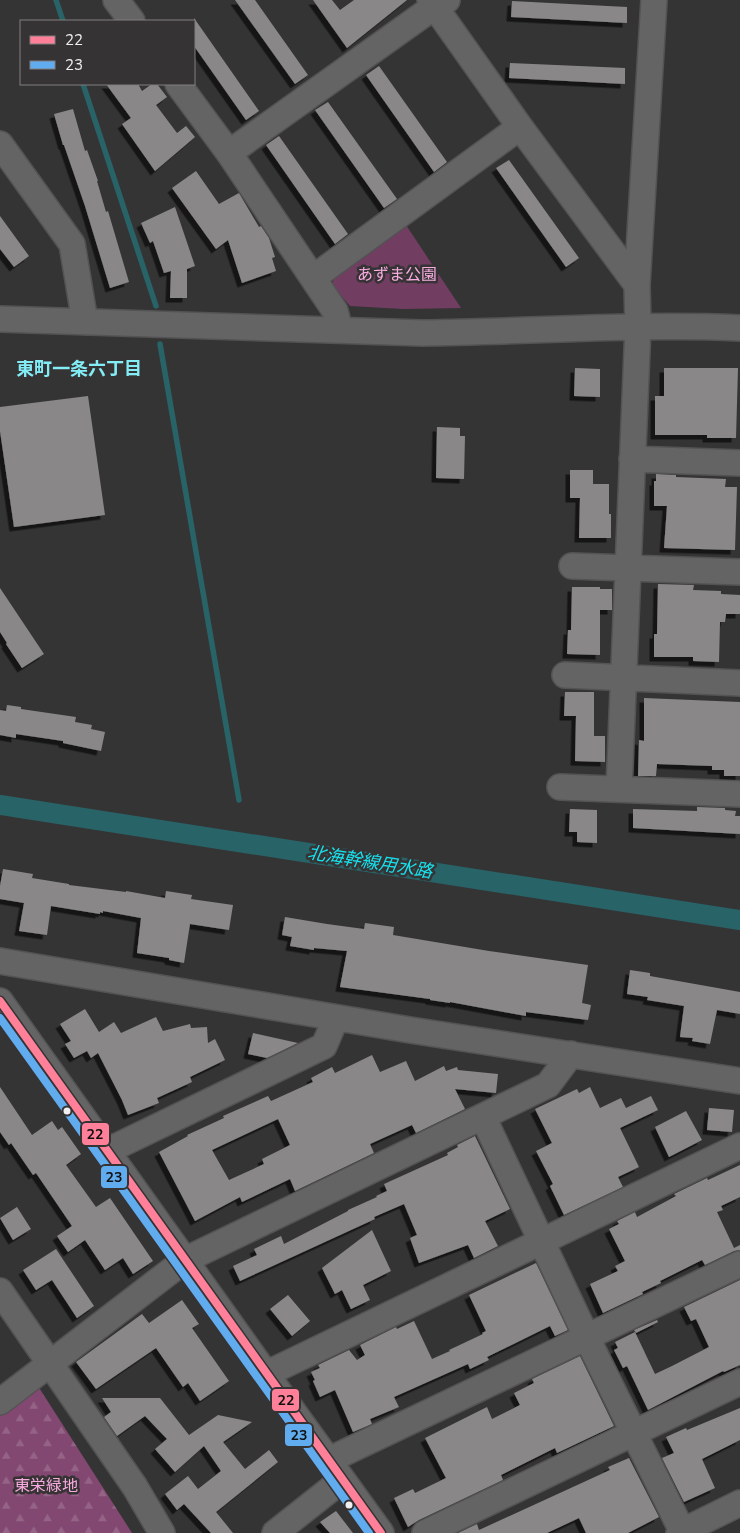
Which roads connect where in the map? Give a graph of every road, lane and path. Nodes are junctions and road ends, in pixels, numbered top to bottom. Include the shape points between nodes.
1 (116, 0) edge
2 (654, 0) edge
3 (437, 2) edge
4 (131, 20) edge
5 (179, 85) edge
6 (520, 127) junction
7 (0, 144) edge
8 (229, 153) junction
9 (313, 278) junction
10 (637, 285) junction
11 (0, 319) edge
12 (85, 322) junction
13 (638, 326) junction
14 (740, 328) edge
15 (340, 330) junction
16 (632, 460) junction
17 (740, 463) edge
18 (572, 566) dead end
19 (628, 568) junction
20 (740, 572) edge
21 (565, 676) dead end
22 (623, 678) junction
23 (740, 682) edge
24 (560, 787) dead end
25 (619, 789) junction
26 (740, 794) edge
27 (0, 961) edge
28 (0, 1001) edge
29 (336, 1018) junction
30 (571, 1054) junction
31 (740, 1081) edge
32 (483, 1117) junction
33 (740, 1146) edge
34 (107, 1151) junction
35 (541, 1241) junction
36 (185, 1260) junction
37 (740, 1264) edge
38 (0, 1291) edge
39 (587, 1338) junction
40 (50, 1364) junction
41 (266, 1374) junction
42 (740, 1382) edge
43 (0, 1402) edge
44 (633, 1433) junction
45 (329, 1460) junction
46 (342, 1480) junction
47 (740, 1503) edge
48 (682, 1532) edge
49 (162, 1533) edge
50 (275, 1533) edge
51 (382, 1533) edge
52 (425, 1533) edge

1 - 4 street
2 - 10 street
3 - 6 street
3 - 8 street
5 - 8 street
6 - 9 street
6 - 10 street
7 - 12 street via 72,244
8 - 9 street
9 - 15 street via 335,311
10 - 13 street
11 - 12 street
12 - 15 street
13 - 14 street
13 - 15 street via 491,332
13 - 16 street
16 - 17 street
16 - 19 street
18 - 19 street
19 - 20 street
19 - 22 street
21 - 22 street
22 - 23 street
22 - 25 street
24 - 25 street
25 - 26 street
27 - 29 street
28 - 34 street
29 - 30 street
29 - 34 street via 324,1046
30 - 31 street
30 - 32 street via 548,1085
32 - 35 street
32 - 36 street
33 - 35 street
34 - 36 street
35 - 39 street
35 - 41 street
36 - 40 street
36 - 41 street
37 - 39 street
38 - 40 street
39 - 44 street
39 - 45 street
40 - 43 street
40 - 49 street via 135,1487
41 - 45 street
42 - 44 street
44 - 48 street
44 - 52 street
45 - 46 street
46 - 50 street
46 - 51 street
47 - 48 street

